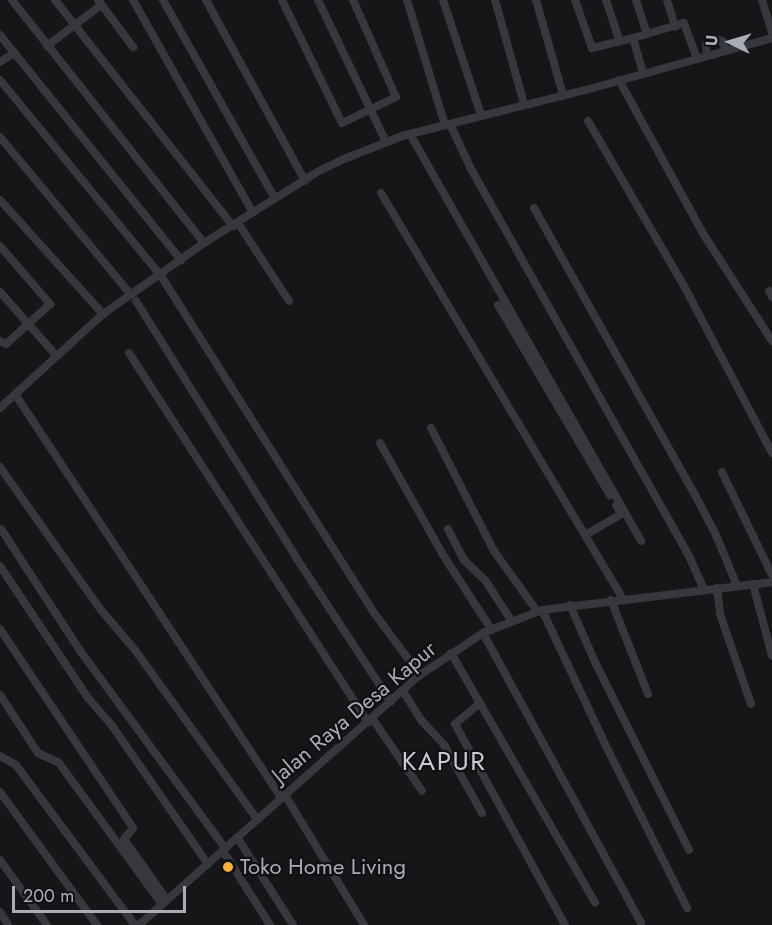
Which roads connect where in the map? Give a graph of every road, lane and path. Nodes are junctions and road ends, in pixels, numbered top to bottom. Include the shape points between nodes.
1 (12, 0) edge
2 (56, 0) edge
3 (133, 0) edge
4 (163, 0) edge
5 (206, 0) edge
6 (282, 0) edge
7 (318, 0) edge
8 (353, 0) edge
9 (406, 0) edge
10 (443, 0) edge
11 (495, 0) edge
12 (536, 0) edge
13 (574, 0) edge
14 (606, 0) edge
15 (636, 0) edge
16 (667, 0) edge
17 (762, 0) edge
18 (100, 2) edge
19 (75, 25) junction
20 (675, 27) junction
21 (772, 33) edge
22 (647, 34) junction
23 (0, 35) edge
24 (772, 38) edge
25 (633, 39) junction
26 (620, 42) junction
27 (47, 46) junction
28 (133, 47) dead end
29 (726, 50) junction
30 (14, 53) junction
31 (707, 55) junction
32 (697, 58) junction
33 (0, 62) edge
34 (643, 73) junction
35 (0, 80) edge
36 (619, 80) junction
37 (563, 95) junction
38 (524, 104) junction
39 (369, 110) junction
40 (481, 116) junction
41 (588, 121) dead end
42 (447, 125) junction
43 (410, 134) junction
44 (0, 137) edge
45 (386, 142) junction
46 (305, 181) junction
47 (381, 194) dead end
48 (275, 199) junction
49 (0, 200) edge
50 (534, 208) dead end
51 (253, 213) junction
52 (236, 225) junction
53 (204, 243) junction
54 (0, 246) edge
55 (181, 260) junction
56 (161, 276) junction
57 (0, 292) edge
58 (134, 298) junction
59 (289, 301) dead end
60 (498, 305) dead end
61 (103, 314) junction
62 (28, 324) junction
63 (0, 341) edge
64 (772, 341) edge
65 (129, 353) dead end
66 (56, 355) junction
67 (15, 394) junction
68 (1, 404) edge
69 (431, 428) dead end
70 (380, 443) dead end
71 (772, 453) edge
72 (0, 467) edge
73 (722, 472) dead end
74 (1, 529) edge
75 (448, 529) dead end
76 (587, 534) junction
77 (641, 541) dead end
78 (0, 566) edge
79 (772, 575) edge
80 (772, 582) edge
81 (753, 584) junction
82 (737, 586) junction
83 (717, 588) junction
84 (704, 589) junction
85 (611, 600) junction
86 (624, 600) junction
87 (570, 605) junction
88 (540, 610) junction
89 (512, 620) junction
90 (0, 629) edge
91 (487, 631) junction
92 (451, 654) junction
93 (772, 656) edge
94 (420, 675) junction
95 (403, 691) junction
96 (648, 694) dead end
97 (0, 695) edge
98 (391, 702) junction
99 (480, 703) junction
100 (751, 704) dead end
101 (370, 720) junction
102 (0, 756) edge
103 (423, 791) dead end
104 (0, 792) edge
105 (283, 796) junction
106 (482, 813) dead end
107 (257, 819) junction
108 (237, 837) junction
109 (224, 850) junction
110 (689, 850) dead end
111 (0, 860) edge
112 (208, 864) junction
113 (165, 902) junction
114 (595, 902) dead end
115 (687, 908) dead end
116 (0, 912) edge
117 (641, 923) dead end
118 (139, 924) edge
119 (8, 925) edge
120 (47, 925) edge
121 (97, 925) edge
122 (270, 925) edge
123 (293, 925) edge
124 (364, 925) edge
125 (565, 925) edge

1 - 27 street
2 - 19 street
3 - 51 street
4 - 48 street
5 - 46 street
6 - 39 street via 339,121
7 - 39 street
8 - 39 street via 396,97
9 - 42 street
10 - 40 street
11 - 38 street
12 - 37 street
13 - 26 street via 591,47
14 - 26 street
15 - 22 street
16 - 20 street
17 - 21 street
18 - 19 street
18 - 28 street
19 - 27 street
19 - 52 street
20 - 22 street
20 - 32 street via 685,24
22 - 25 street
23 - 30 street
24 - 29 street
25 - 26 street
25 - 34 street
27 - 53 street
29 - 31 street
29 - 31 street via 722,41 714,39 706,45
30 - 33 street
30 - 55 street
31 - 32 street
32 - 34 street
34 - 36 street
35 - 56 street
36 - 37 street
36 - 64 street via 704,235
37 - 38 street
38 - 40 street
39 - 45 street
40 - 42 street
41 - 71 street via 684,286
42 - 43 street
42 - 84 street
43 - 45 street
43 - 77 street
44 - 58 street
45 - 46 street
46 - 48 street
47 - 76 street
48 - 51 street
49 - 61 street
50 - 82 street via 693,491
51 - 52 street
52 - 53 street
52 - 59 street
53 - 55 street
54 - 62 street via 50,304
55 - 56 street
56 - 58 street
56 - 94 street via 375,614
57 - 62 street
58 - 61 street
58 - 98 street
60 - 76 street via 621,514
61 - 66 street
62 - 63 street via 6,344
62 - 66 street
65 - 101 street
66 - 67 street
67 - 68 street
67 - 105 street
69 - 88 street via 494,551
70 - 91 street
72 - 107 street
73 - 79 street
74 - 109 street via 81,652
75 - 89 street via 464,560 485,580
76 - 86 street
78 - 112 street via 88,698 113,727
80 - 81 street, Jalan Raya Desa Kapur
81 - 82 street, Jalan Raya Desa Kapur
81 - 93 street
82 - 83 street, Jalan Raya Desa Kapur
83 - 84 street, Jalan Raya Desa Kapur
83 - 100 street via 720,614
84 - 86 street, Jalan Raya Desa Kapur
85 - 86 street, Jalan Raya Desa Kapur
85 - 87 street, Jalan Raya Desa Kapur
85 - 96 street
87 - 88 street, Jalan Raya Desa Kapur
87 - 110 street
88 - 89 street, Jalan Raya Desa Kapur
88 - 115 street
89 - 91 street, Jalan Raya Desa Kapur
90 - 113 street via 133,828 125,841
91 - 92 street, Jalan Raya Desa Kapur
91 - 117 street
92 - 94 street, Jalan Raya Desa Kapur
92 - 99 street
94 - 95 street, Jalan Raya Desa Kapur
95 - 98 street, Jalan Raya Desa Kapur
95 - 106 street via 422,722 444,745
97 - 113 street via 38,753 58,763
98 - 101 street, Jalan Raya Desa Kapur
99 - 114 street
99 - 125 street via 456,724
101 - 103 street
101 - 105 street, Jalan Raya Desa Kapur
102 - 118 street via 16,765
104 - 121 street
105 - 107 street, Jalan Raya Desa Kapur
105 - 124 street
107 - 108 street, Jalan Raya Desa Kapur
108 - 109 street, Jalan Raya Desa Kapur
108 - 123 street
109 - 112 street, Jalan Raya Desa Kapur
109 - 122 street
111 - 120 street
112 - 113 street, Jalan Raya Desa Kapur
113 - 118 street, Jalan Raya Desa Kapur
116 - 119 street

